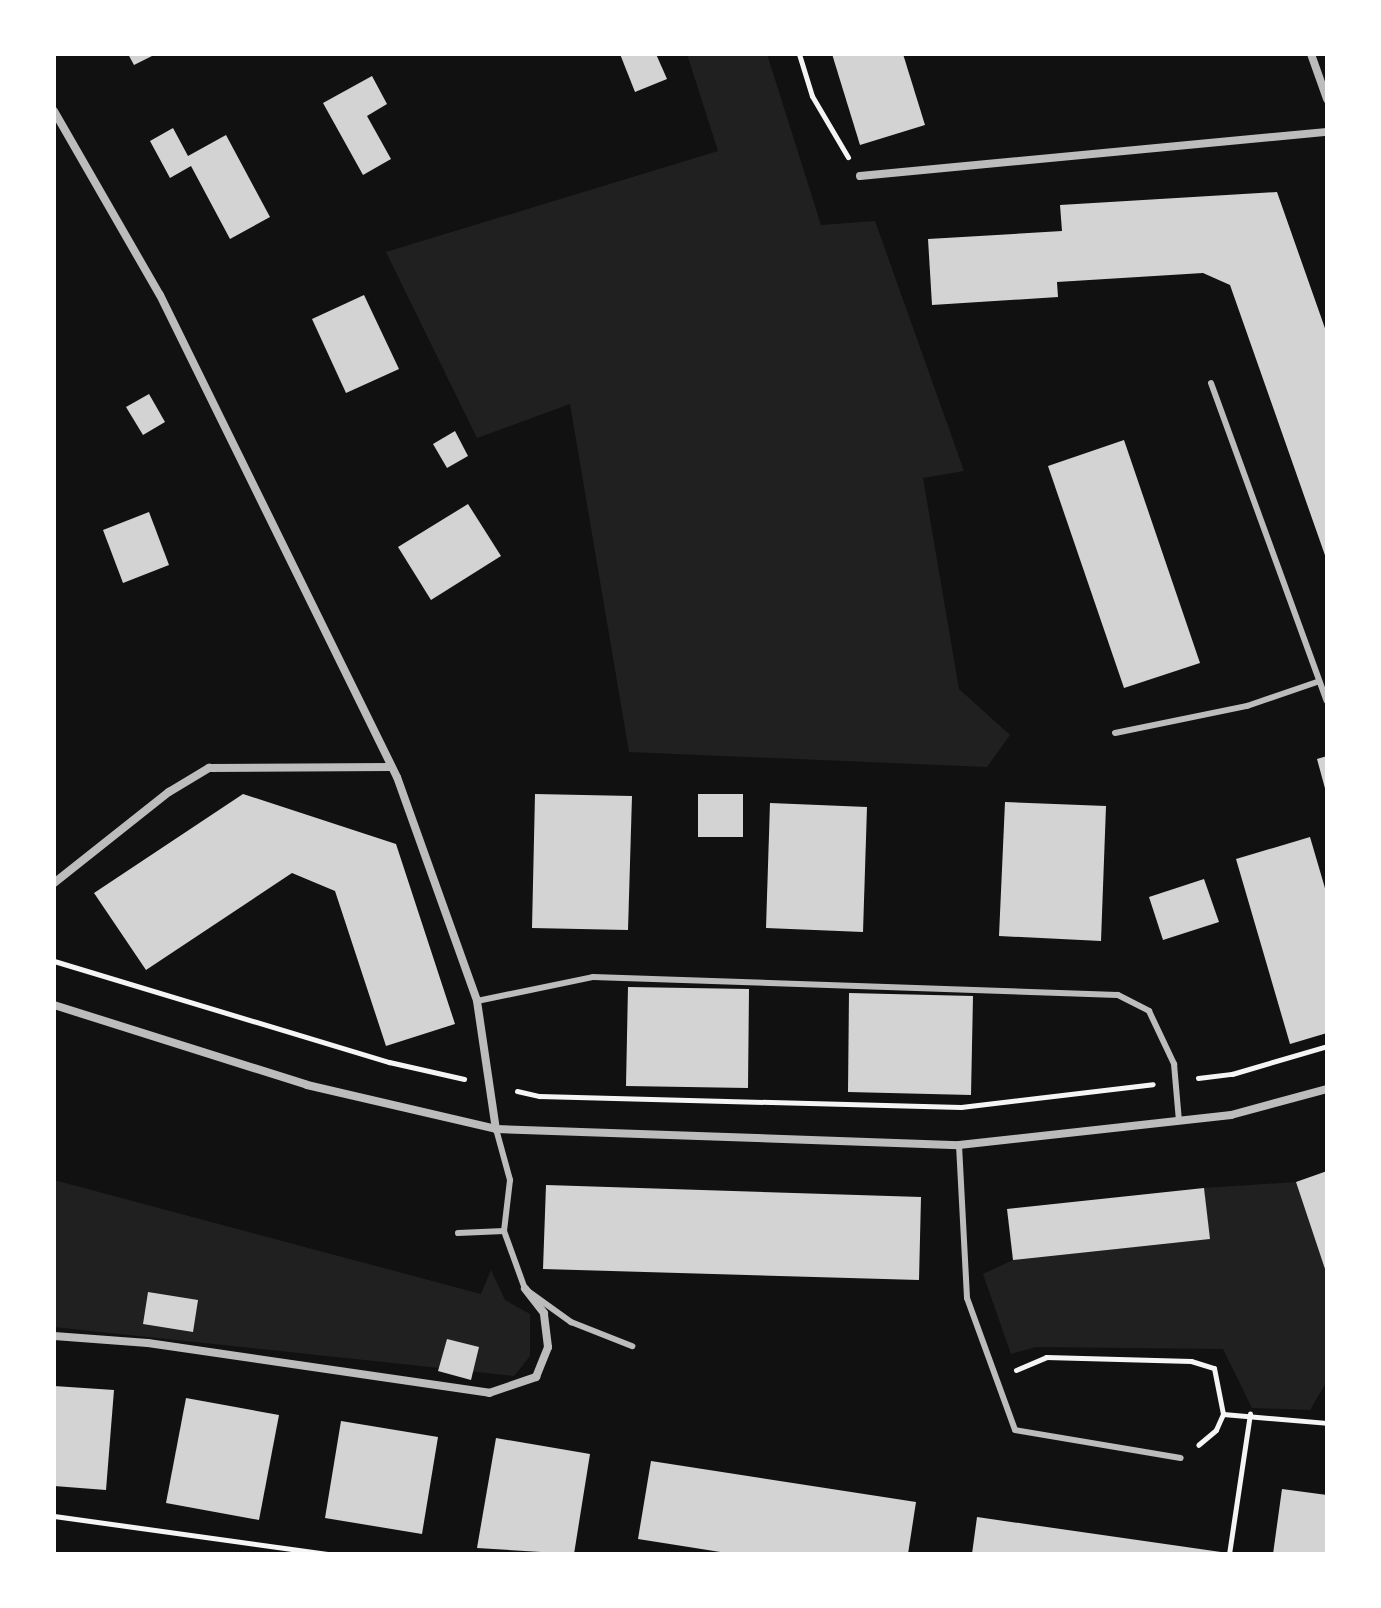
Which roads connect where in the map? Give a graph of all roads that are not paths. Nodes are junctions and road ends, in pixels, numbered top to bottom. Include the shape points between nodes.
1 (1311, 54) edge
2 (1327, 99) edge
3 (54, 111) edge
4 (1327, 132) edge
5 (860, 176) road end
6 (1211, 383) dead end
7 (1317, 682) junction
8 (1327, 701) edge
9 (1115, 733) dead end
10 (391, 767) junction
11 (54, 883) edge
12 (477, 1001) junction
13 (54, 1005) edge
14 (1327, 1089) edge
15 (1179, 1121) junction
16 (496, 1129) junction
17 (959, 1145) junction
18 (504, 1231) junction
19 (458, 1233) dead end
20 (525, 1289) junction
21 (54, 1336) edge
22 (632, 1346) dead end
23 (1181, 1458) road end

1 - 2 street
3 - 10 street via 160,295
4 - 5 street
6 - 7 lane
7 - 8 lane
7 - 9 lane via 1247,706
10 - 11 street via 209,768 169,792
10 - 12 street
12 - 15 lane via 593,977 1118,995 1149,1011 1174,1064
12 - 16 street
13 - 16 street via 307,1085
14 - 15 street via 1231,1115
15 - 17 street
16 - 17 street
16 - 18 lane via 510,1180
17 - 23 lane via 967,1298 1015,1430
18 - 19 lane
18 - 20 lane
20 - 21 street via 544,1313 548,1347 536,1377 489,1393 148,1343
20 - 22 lane via 571,1322

